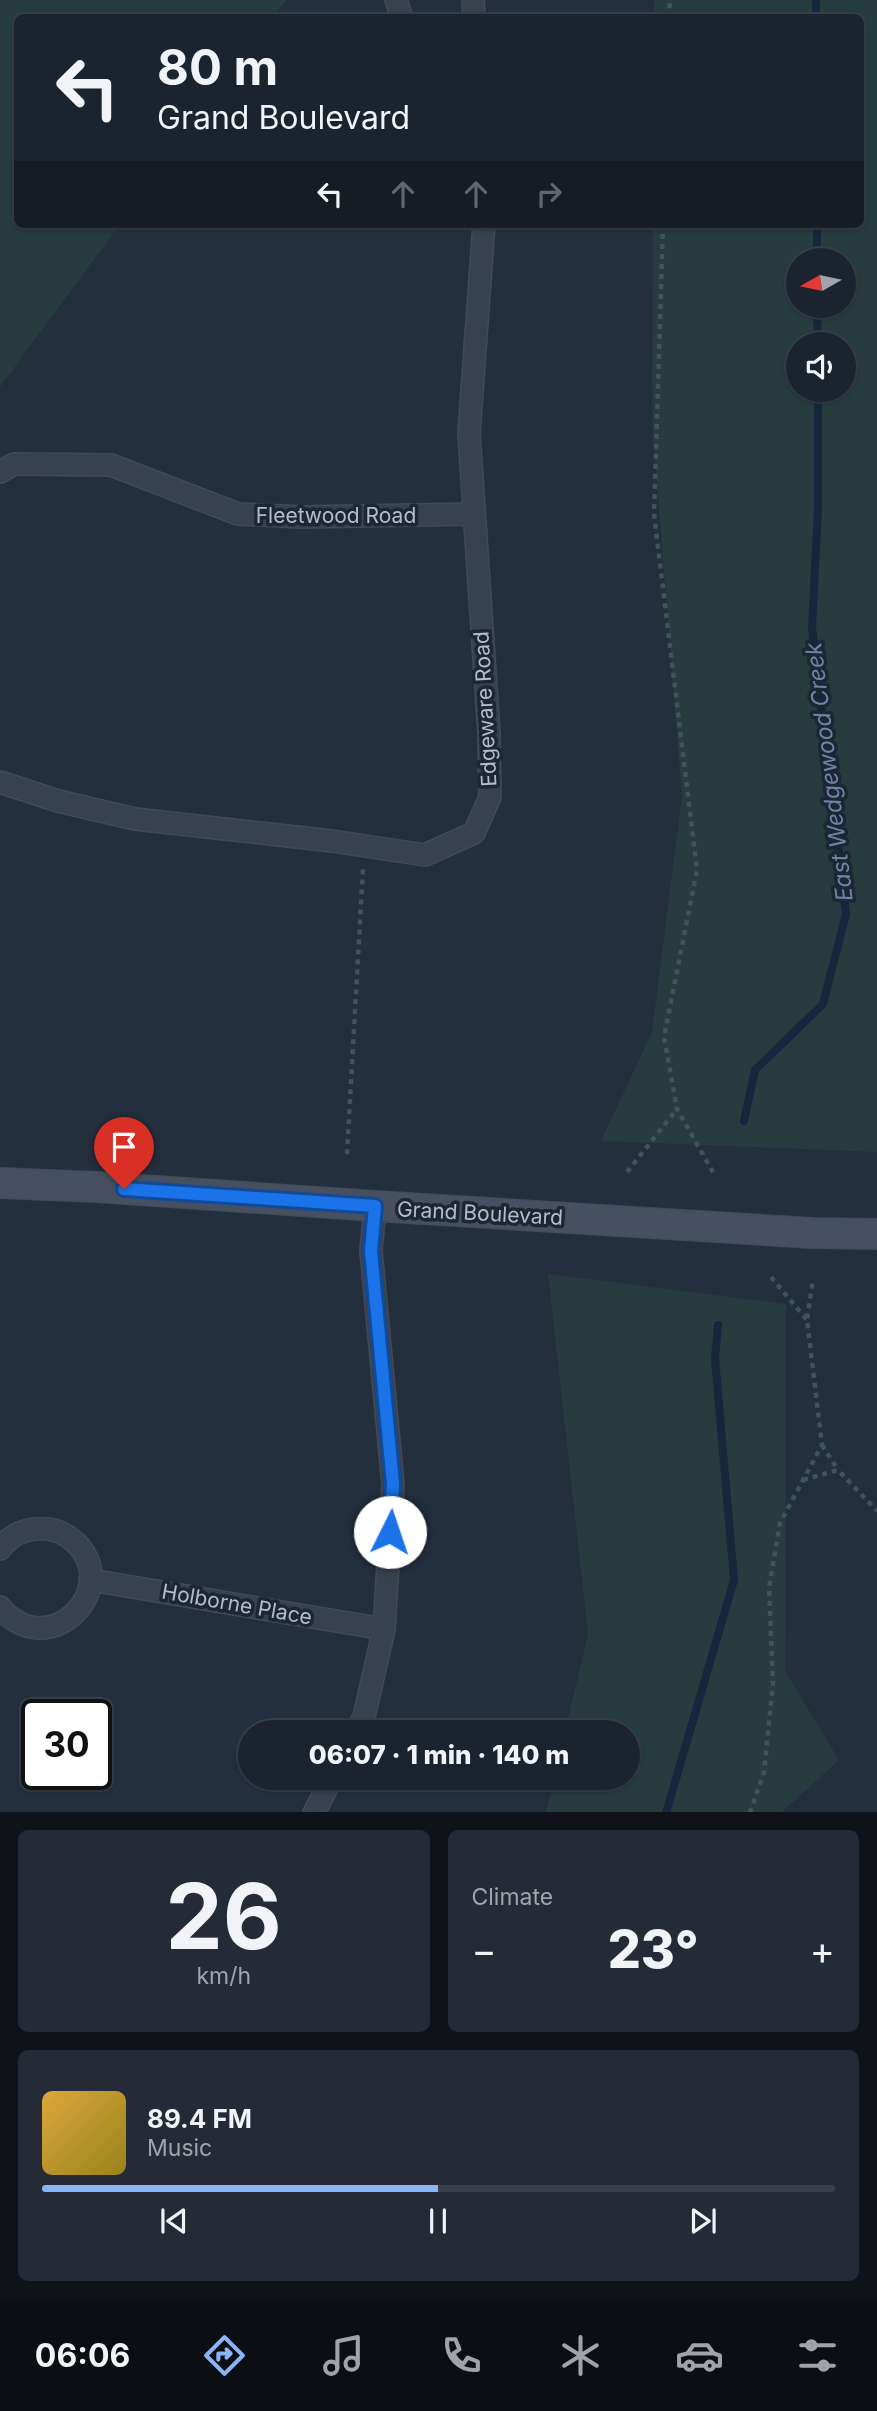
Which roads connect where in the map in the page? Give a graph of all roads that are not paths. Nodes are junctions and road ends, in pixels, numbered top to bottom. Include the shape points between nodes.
1 (484, 228) edge
2 (0, 472) edge
3 (474, 514) junction
4 (0, 782) edge
5 (0, 1182) edge
6 (375, 1206) junction
7 (877, 1234) edge
8 (0, 1549) edge
9 (90, 1580) junction
10 (0, 1607) edge
11 (384, 1629) junction
12 (363, 1720) edge
13 (326, 1790) edge
14 (314, 1812) edge

1 - 3 street, Edgeware Road via 469,433
2 - 3 street, Fleetwood Road via 14,464 111,465 238,514
3 - 4 street, Edgeware Road via 490,797 474,833 425,855 135,819
5 - 6 street, Grand Boulevard
6 - 7 street, Grand Boulevard
6 - 11 street via 371,1251 393,1484
8 - 9 street via 19,1532 52,1529 80,1548
9 - 10 street via 79,1610 53,1627 21,1625
9 - 11 street, Holborne Place
11 - 12 street
13 - 14 street

